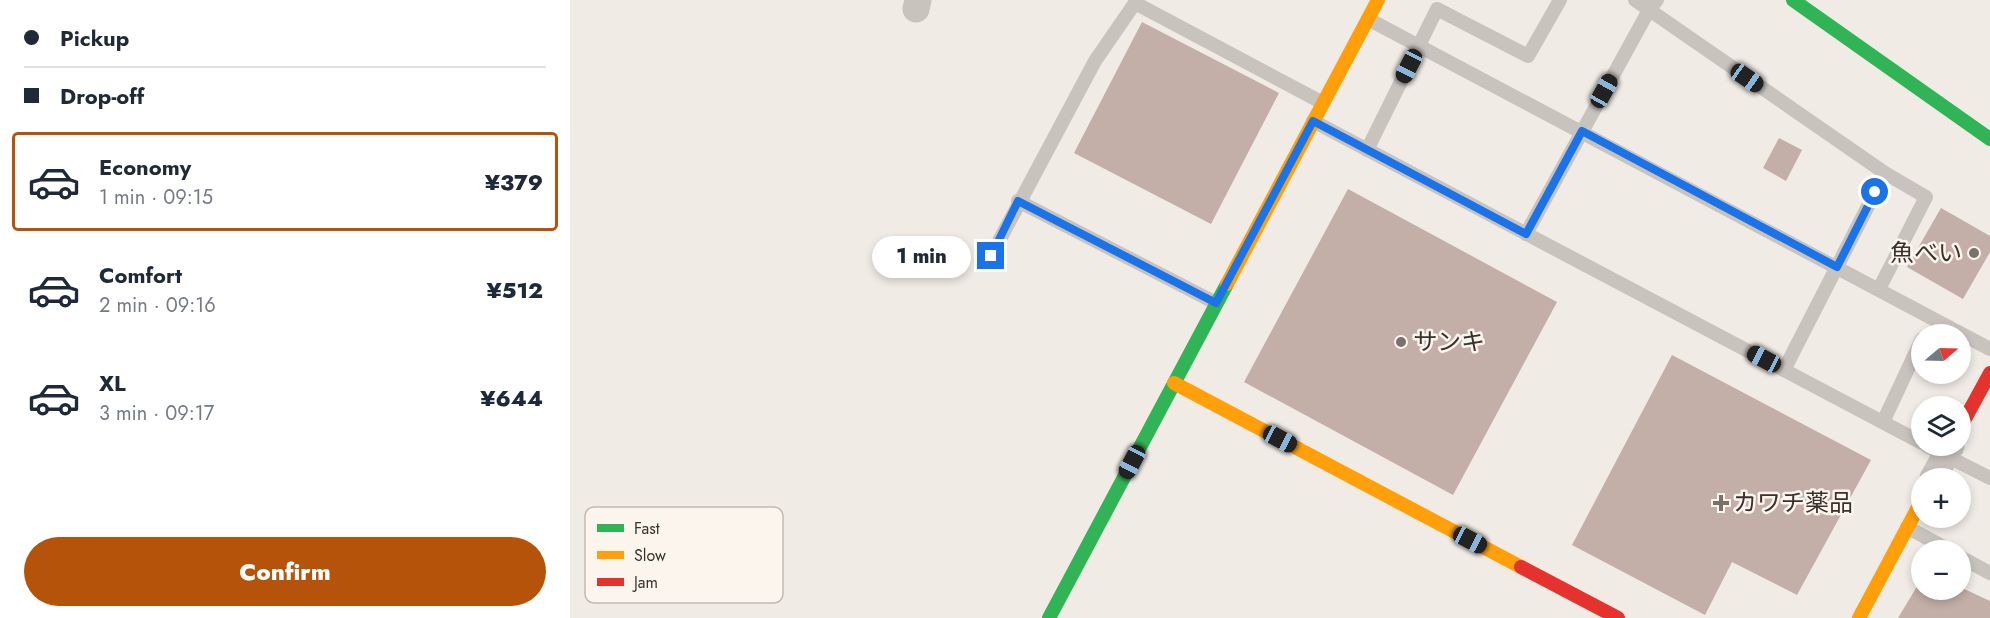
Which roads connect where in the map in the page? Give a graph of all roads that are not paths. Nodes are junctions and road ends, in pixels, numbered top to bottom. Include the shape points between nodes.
1 (1378, 0) edge
2 (1560, 0) edge
3 (1635, 0) edge
4 (1792, 0) edge
5 (1136, 1) edge
6 (1653, 5) edge
7 (1368, 19) junction
8 (1419, 46) junction
9 (1323, 103) junction
10 (1313, 121) junction
11 (1582, 131) junction
12 (1990, 139) edge
13 (1367, 150) junction
14 (1885, 173) junction
15 (1018, 201) junction
16 (1526, 234) junction
17 (991, 256) dead end
18 (1837, 267) junction
19 (1879, 289) junction
20 (1216, 303) junction
21 (1931, 318) junction
22 (1928, 324) edge
23 (1990, 349) edge
24 (1911, 361) edge
25 (1784, 370) junction
26 (1990, 373) edge
27 (1174, 383) junction
28 (1971, 408) edge
29 (1883, 422) junction
30 (1911, 437) edge
31 (1939, 456) edge
32 (1990, 478) edge
33 (1911, 520) edge
34 (1907, 527) junction
35 (1931, 540) edge
36 (1971, 562) edge
37 (1990, 573) edge
38 (1049, 618) edge
39 (1618, 618) edge
40 (1859, 618) edge

1 - 7 main road
2 - 8 lane via 1528,56 1437,9
3 - 6 lane
4 - 12 main road
5 - 9 lane
5 - 15 lane via 1095,61
6 - 11 lane
6 - 14 lane
7 - 8 lane
7 - 9 main road
8 - 11 lane
8 - 13 lane
9 - 10 main road
10 - 13 lane
10 - 20 main road
11 - 16 lane
11 - 18 lane
13 - 16 lane
14 - 18 lane
14 - 19 lane via 1926,197
15 - 17 lane
15 - 20 lane
16 - 25 lane
18 - 19 lane
18 - 25 lane
19 - 21 lane
20 - 27 main road
21 - 22 lane
21 - 23 lane
24 - 29 lane
25 - 29 lane
26 - 28 main road
27 - 38 main road
27 - 39 main road
29 - 30 lane
31 - 32 lane
33 - 34 main road
34 - 35 lane
34 - 40 main road
36 - 37 lane

